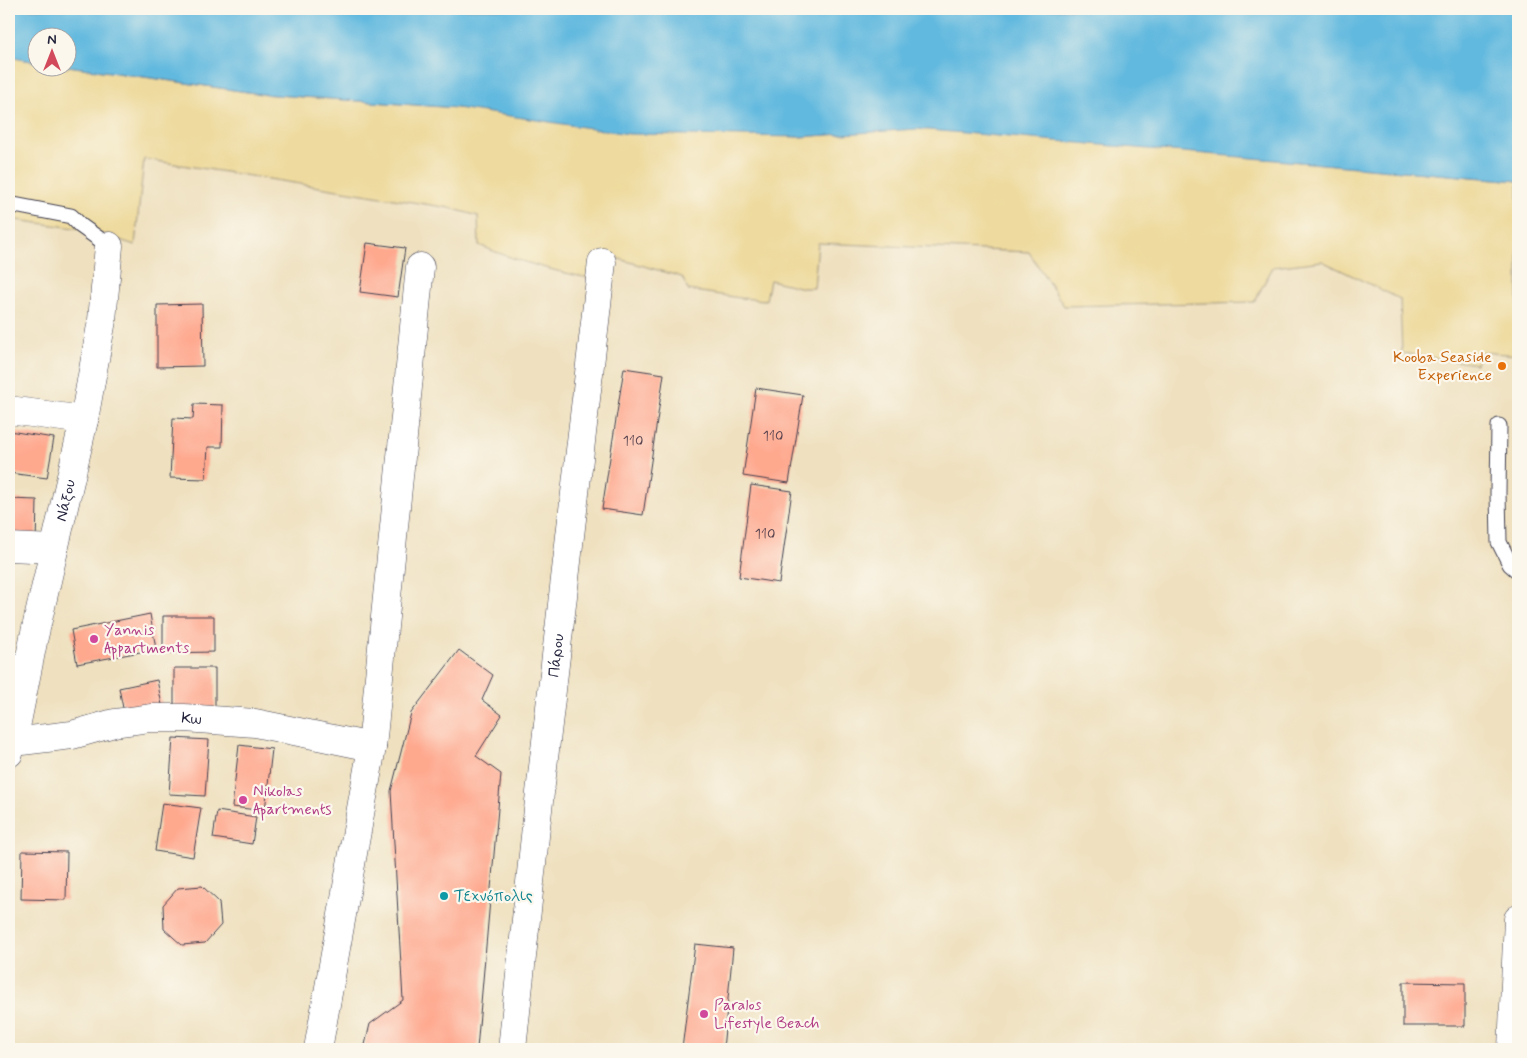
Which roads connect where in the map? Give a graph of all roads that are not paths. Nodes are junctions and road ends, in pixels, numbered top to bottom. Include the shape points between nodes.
1 (9, 204) edge
2 (109, 246) joint
3 (602, 262) dead end
4 (420, 267) dead end
5 (9, 410) edge
6 (84, 420) junction
7 (1499, 426) dead end
8 (9, 547) edge
9 (54, 549) junction
10 (1518, 571) edge
11 (11, 747) edge
12 (372, 747) junction
13 (1518, 919) edge
14 (318, 1049) edge
15 (512, 1049) edge
16 (1512, 1049) edge

1 - 2 lane via 71,216
2 - 6 street, Νάξου via 102,320
3 - 15 street, Πάρου
4 - 12 street
5 - 6 street
6 - 9 street, Νάξου
7 - 10 lane via 1499,542 1510,564
8 - 9 street
9 - 11 street, Νάξου
11 - 12 street, Κω via 114,723 184,718 255,723
12 - 14 street
13 - 16 street

